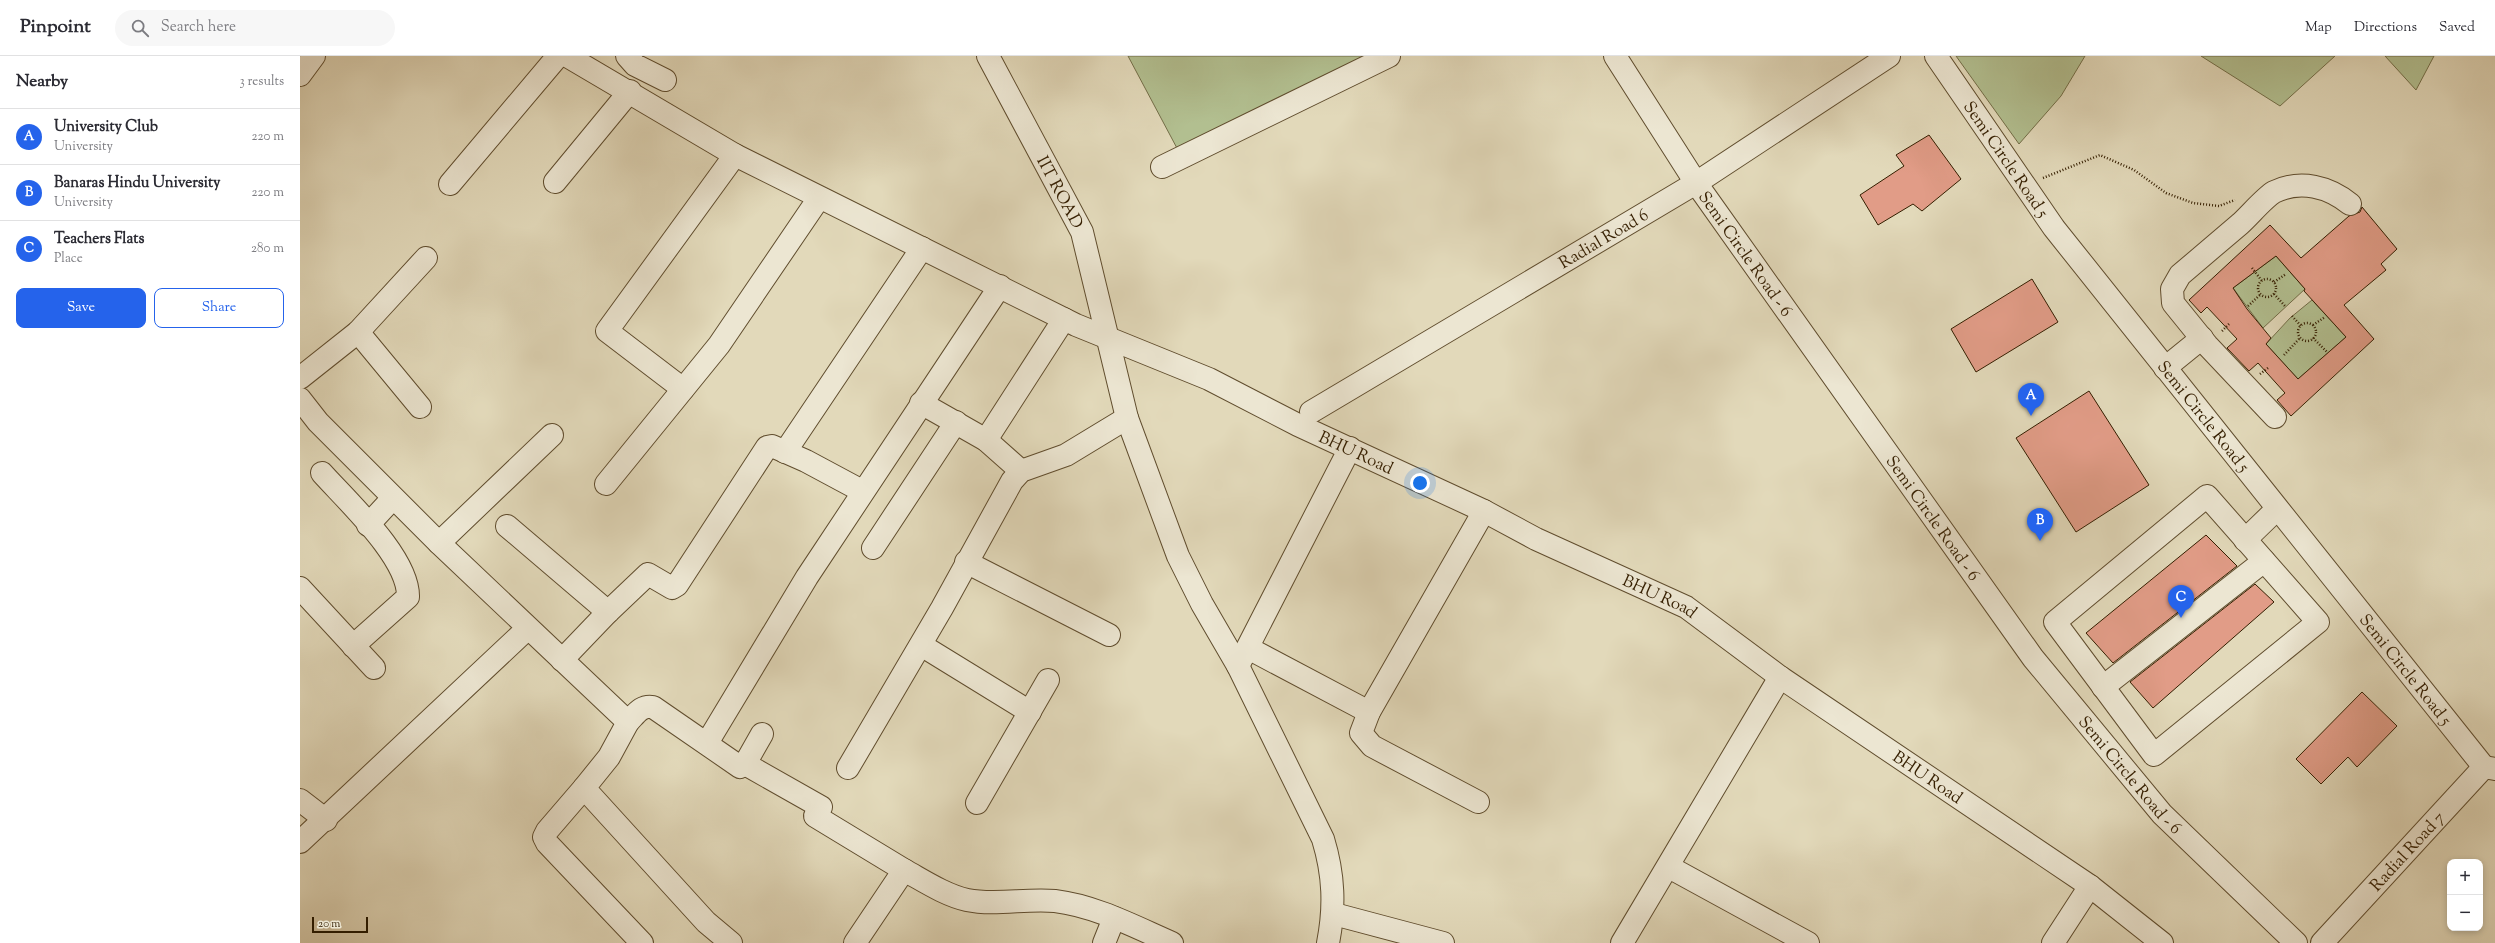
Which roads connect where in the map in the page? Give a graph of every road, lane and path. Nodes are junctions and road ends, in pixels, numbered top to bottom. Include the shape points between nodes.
1 (314, 56) edge
2 (558, 56) edge
3 (567, 56) edge
4 (627, 56) edge
5 (988, 56) edge
6 (1389, 56) edge
7 (1615, 56) edge
8 (1889, 56) edge
9 (1936, 56) edge
10 (300, 75) edge
11 (665, 80) dead end
12 (630, 91) junction
13 (736, 155) junction
14 (1162, 167) dead end
15 (555, 182) dead end
16 (1696, 183) junction
17 (450, 184) dead end
18 (2024, 186) junction
19 (819, 198) junction
20 (2350, 204) dead end
21 (2254, 212) junction
22 (922, 248) junction
23 (426, 258) dead end
24 (2252, 268) dead end
25 (2286, 274) dead end
26 (2262, 280) junction
27 (2274, 282) junction
28 (1000, 286) junction
29 (2261, 294) junction
30 (2274, 294) junction
31 (2248, 306) dead end
32 (2285, 306) dead end
33 (2292, 316) dead end
34 (2325, 316) dead end
35 (1064, 319) junction
36 (2313, 325) junction
37 (2301, 326) junction
38 (358, 332) junction
39 (1107, 337) junction
40 (2202, 338) junction
41 (2300, 338) junction
42 (2313, 338) junction
43 (2327, 352) dead end
44 (2284, 355) dead end
45 (2165, 368) junction
46 (300, 378) edge
47 (683, 389) junction
48 (300, 399) edge
49 (922, 403) junction
50 (420, 408) dead end
51 (1311, 412) dead end
52 (2275, 417) dead end
53 (1127, 418) junction
54 (956, 422) junction
55 (552, 435) dead end
56 (986, 440) junction
57 (1350, 448) junction
58 (785, 452) junction
59 (1021, 471) junction
60 (322, 473) dead end
61 (606, 484) dead end
62 (862, 491) junction
63 (393, 498) junction
64 (2277, 508) junction
65 (1484, 511) junction
66 (368, 525) junction
67 (508, 526) dead end
68 (2245, 540) junction
69 (439, 543) junction
70 (873, 548) dead end
71 (2264, 561) junction
72 (966, 562) junction
73 (300, 588) edge
74 (608, 612) junction
75 (528, 629) junction
76 (1109, 635) dead end
77 (921, 645) junction
78 (353, 646) junction
79 (1243, 657) junction
80 (562, 660) junction
81 (374, 668) dead end
82 (1780, 677) junction
83 (1048, 680) dead end
84 (2103, 687) junction
85 (1030, 712) junction
86 (1369, 712) junction
87 (628, 722) junction
88 (762, 734) dead end
89 (707, 743) junction
90 (745, 764) junction
91 (848, 768) dead end
92 (2489, 768) edge
93 (584, 788) junction
94 (300, 800) edge
95 (1478, 802) dead end
96 (977, 803) dead end
97 (326, 820) junction
98 (300, 842) edge
99 (1669, 867) junction
100 (904, 870) junction
101 (2090, 886) junction
102 (1334, 914) junction
103 (1114, 918) junction
104 (1626, 942) edge
105 (642, 943) edge
106 (731, 943) edge
107 (855, 943) edge
108 (1104, 943) edge
109 (1172, 943) edge
110 (1328, 943) edge
111 (1443, 943) edge
112 (1808, 943) edge
113 (2053, 943) edge
114 (2162, 943) edge
115 (2296, 943) edge
116 (2322, 943) edge

1 - 10 street
2 - 17 street
3 - 12 street, BHU Road
4 - 11 street via 635,65
5 - 39 street, IIT ROAD via 1082,232
6 - 14 street
7 - 16 street, Semi Circle Road - 6
8 - 16 street, Radial Road 6
9 - 18 street, Semi Circle Road 5
12 - 13 street, BHU Road
12 - 15 street
13 - 19 street, BHU Road
13 - 47 street via 607,332
16 - 51 street, Radial Road 6
16 - 115 street, Semi Circle Road - 6 via 2033,658 2162,814
18 - 21 path via 2100,155 2134,170 2166,194 2193,203 2219,206 2235,200
18 - 45 street, Semi Circle Road 5 via 2054,228
19 - 22 street, BHU Road
19 - 47 street via 719,345
20 - 21 street via 2335,192 2312,185 2290,187 2273,193
21 - 40 street via 2180,275 2172,288 2172,303
22 - 28 street, BHU Road
22 - 58 street
23 - 38 street
24 - 26 path
25 - 27 path
26 - 27 path
26 - 29 path via 2258,287
27 - 30 path
28 - 35 street, BHU Road
28 - 49 street
29 - 30 path via 2265,297
29 - 31 path
30 - 32 path
33 - 37 path
34 - 36 path
35 - 39 street, BHU Road
35 - 56 street
36 - 37 path via 2305,323
36 - 42 path via 2316,332
37 - 41 path via 2297,334
38 - 46 street
38 - 50 street
39 - 53 street, IIT ROAD
39 - 57 street, BHU Road via 1209,379
40 - 45 street
40 - 52 street
41 - 42 path via 2309,341
41 - 44 path
42 - 43 path
45 - 64 street, Semi Circle Road 5
47 - 61 street
48 - 63 street via 318,422
49 - 54 street
49 - 62 street
53 - 59 street via 1066,455
53 - 79 street, IIT ROAD via 1178,556 1202,604
54 - 56 street
54 - 70 street
55 - 69 street
56 - 59 street
57 - 65 street, BHU Road
57 - 79 street
58 - 62 street
58 - 74 street via 772,446 763,451 677,586 667,586 648,574
59 - 72 street via 1012,481
60 - 66 street
62 - 89 street
63 - 66 street
63 - 69 street
64 - 68 street
64 - 92 street, Semi Circle Road 5
65 - 82 street, BHU Road via 1536,539 1686,607
65 - 86 street
66 - 78 street via 384,541 400,568 408,587 408,597
67 - 74 street
68 - 71 street
68 - 84 street via 2207,496 2055,622
69 - 75 street
71 - 84 street
71 - 84 street via 2318,622 2154,755
72 - 76 street
72 - 77 street
73 - 78 street
74 - 80 street
75 - 80 street
75 - 97 street
77 - 85 street
77 - 91 street
78 - 81 street
79 - 86 street
79 - 102 street, IIT ROAD via 1323,839 1331,864
80 - 87 street
82 - 99 street
82 - 101 street, BHU Road
83 - 85 street
85 - 96 street
86 - 95 street via 1361,733 1372,746
87 - 89 street via 639,710 646,706 653,707
87 - 93 street via 609,757
88 - 90 street
89 - 90 street via 735,765 740,767
90 - 100 street
92 - 116 street, Radial Road 7
93 - 105 street via 546,831 544,837
93 - 106 street via 706,922
94 - 97 street
97 - 98 street
99 - 104 street
99 - 112 street
100 - 103 street via 942,891 966,900 1055,901
100 - 107 street
101 - 113 street
101 - 114 street, BHU Road
102 - 110 street, IIT ROAD
102 - 111 street
103 - 108 street
103 - 109 street

